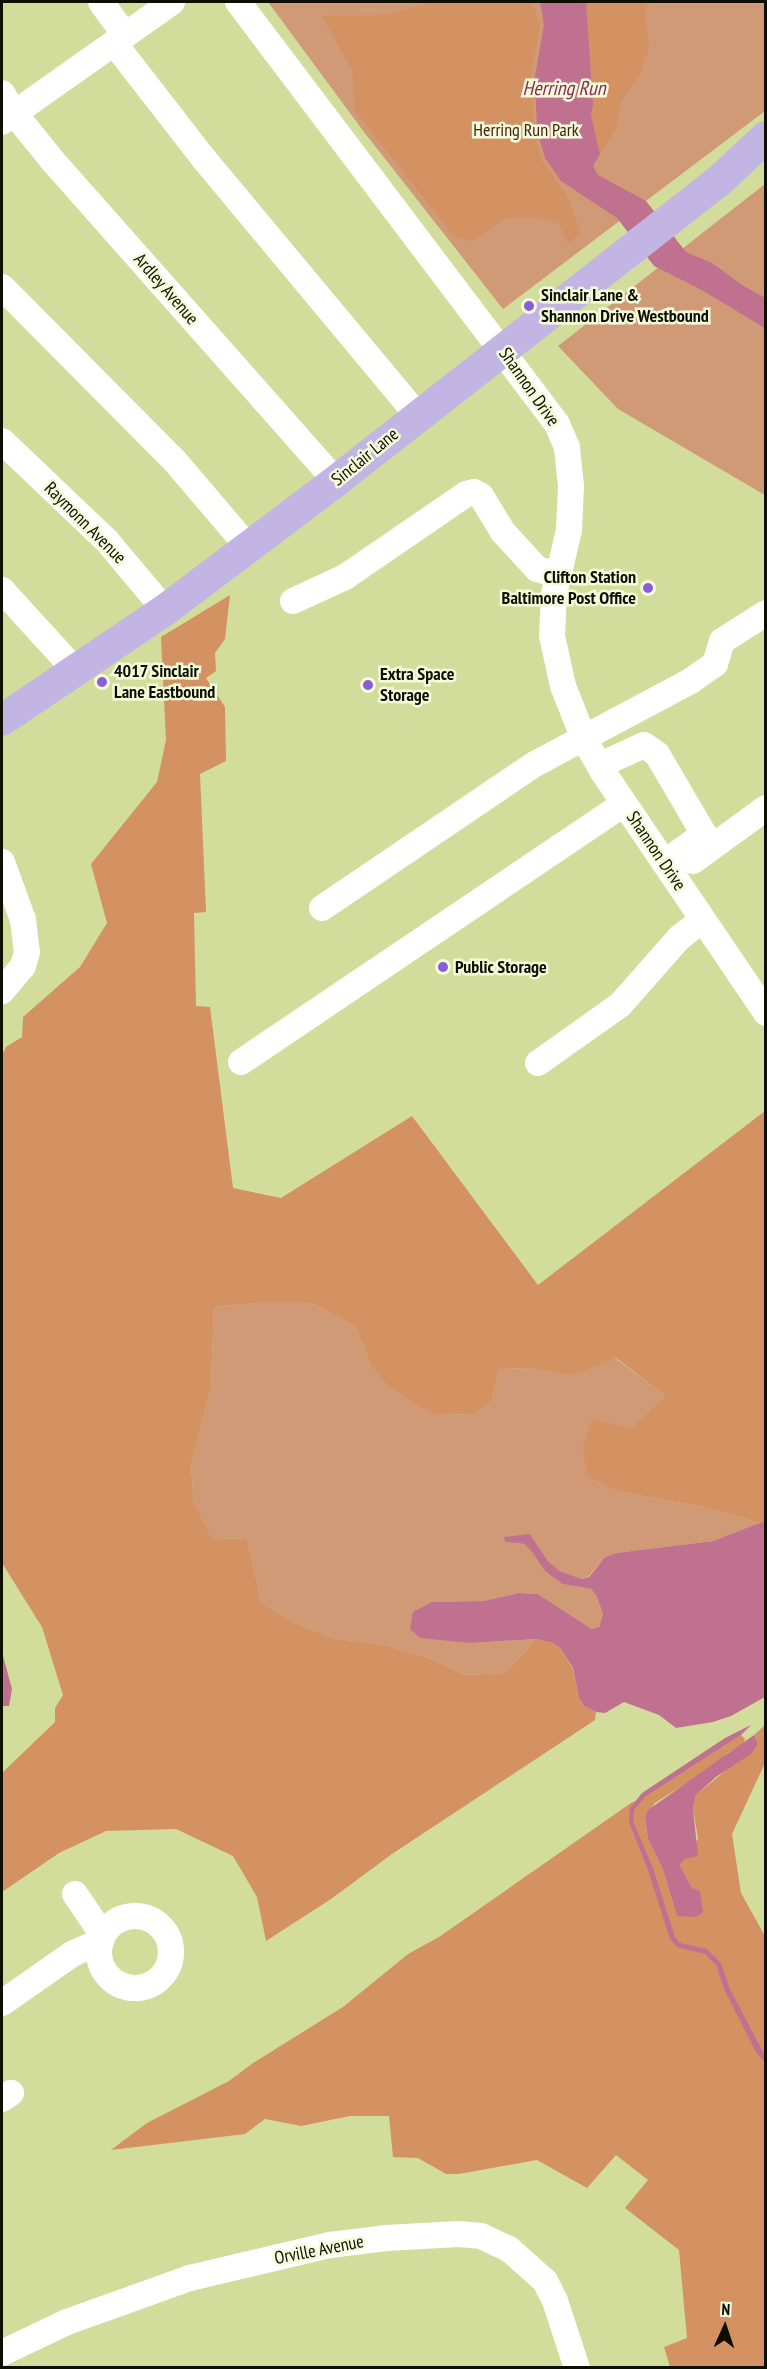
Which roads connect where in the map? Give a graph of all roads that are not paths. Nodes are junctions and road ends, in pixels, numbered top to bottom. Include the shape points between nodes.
1 (101, 2) edge
2 (172, 2) edge
3 (238, 2) edge
4 (119, 39) junction
5 (6, 109) edge
6 (765, 137) edge
7 (765, 153) edge
8 (720, 180) junction
9 (2, 287) edge
10 (503, 349) junction
11 (417, 415) junction
12 (2, 441) edge
13 (336, 481) junction
14 (248, 547) junction
15 (558, 575) junction
16 (2, 590) edge
17 (293, 601) dead end
18 (165, 610) junction
19 (765, 614) edge
20 (76, 671) junction
21 (2, 720) edge
22 (584, 739) junction
23 (600, 765) junction
24 (765, 793) edge
25 (624, 804) junction
26 (765, 808) edge
27 (704, 834) junction
28 (3, 868) edge
29 (668, 869) junction
30 (322, 908) dead end
31 (702, 921) junction
32 (2, 991) edge
33 (762, 1001) edge
34 (241, 1062) dead end
35 (538, 1063) dead end
36 (75, 1894) dead end
37 (2, 2003) edge
38 (2, 2353) edge
39 (577, 2367) edge

1 - 4 street
2 - 4 street
3 - 10 street, Shannon Drive
4 - 5 street
4 - 11 street via 204,159
5 - 13 street, Ardley Avenue
6 - 8 main road, Sinclair Lane
7 - 8 main road, Sinclair Lane
8 - 10 main road, Sinclair Lane
9 - 14 street via 174,460
10 - 11 main road, Sinclair Lane
10 - 15 street, Shannon Drive via 557,424 567,448 571,486 569,530
11 - 13 main road, Sinclair Lane
12 - 18 street, Raymonn Avenue via 107,541
13 - 14 main road, Sinclair Lane
14 - 18 main road, Sinclair Lane
15 - 17 street via 537,569 502,532 481,496 474,492 345,577
15 - 22 street, Shannon Drive via 553,653
16 - 20 street
18 - 20 main road, Sinclair Lane
19 - 22 street via 722,641 715,664 692,680
20 - 21 main road, Sinclair Lane
22 - 23 street, Shannon Drive
22 - 30 street via 535,764
23 - 25 street, Shannon Drive
23 - 27 street via 644,745 657,754
24 - 27 street
25 - 29 street, Shannon Drive
25 - 34 street
26 - 29 street
27 - 29 street
28 - 32 street via 23,920 27,952 23,966
29 - 31 street, Shannon Drive
31 - 33 street, Shannon Drive
31 - 35 street via 679,938 620,1005
36 - 37 street via 102,1938
38 - 39 street, Orville Avenue via 67,2322 190,2278 330,2245 459,2234 481,2236 509,2249 545,2282

